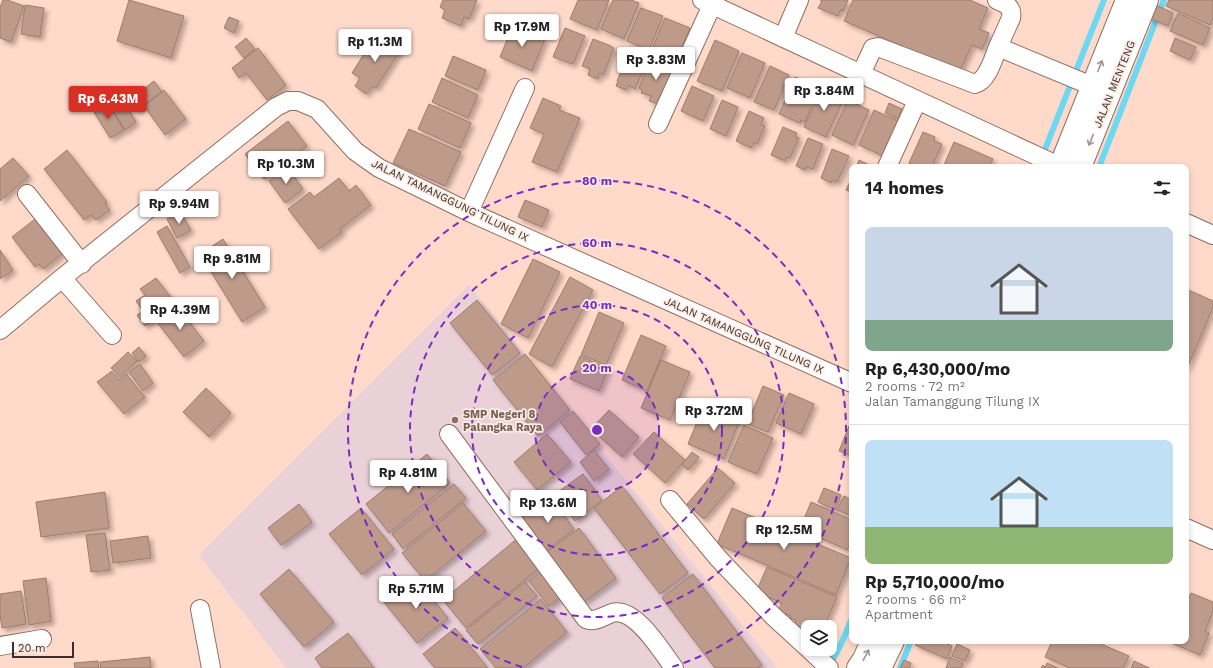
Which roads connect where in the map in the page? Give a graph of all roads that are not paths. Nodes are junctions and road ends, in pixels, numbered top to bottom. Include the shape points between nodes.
1 (799, 0) edge
2 (997, 0) edge
3 (1127, 0) edge
4 (1147, 0) edge
5 (707, 3) edge
6 (783, 38) junction
7 (998, 47) junction
8 (861, 74) junction
9 (1092, 86) junction
10 (525, 88) dead end
11 (917, 101) junction
12 (658, 124) dead end
13 (888, 164) edge
14 (1054, 164) edge
15 (1062, 164) edge
16 (1081, 164) edge
17 (27, 194) dead end
18 (469, 212) junction
19 (1189, 224) edge
20 (1213, 235) edge
21 (82, 264) junction
22 (62, 278) junction
23 (0, 330) edge
24 (112, 335) dead end
25 (849, 382) edge
26 (449, 434) dead end
27 (670, 500) dead end
28 (1189, 529) edge
29 (1213, 540) edge
30 (200, 609) dead end
31 (42, 639) dead end
32 (801, 642) edge
33 (871, 644) edge
34 (892, 644) edge
35 (0, 646) edge
36 (816, 656) edge
37 (211, 668) edge
38 (674, 668) edge
39 (829, 668) edge
40 (858, 668) edge
41 (880, 668) edge

1 - 6 street
2 - 7 street via 1012,10
9 -> 3 street
4 -> 16 street, JALAN MENTENG
5 - 6 street
5 - 12 street
6 - 8 street
7 - 8 street via 985,76 975,84 878,47 873,48
7 - 9 street
8 - 11 street
9 - 15 street
10 - 18 street
11 - 13 street
11 - 14 street
17 - 21 street
18 - 21 street, JALAN TAMANGGUNG TILUNG IX via 378,168 355,151 317,109 298,101 288,101 276,107
18 - 25 street, JALAN TAMANGGUNG TILUNG IX
19 - 20 street
21 - 22 street, JALAN TAMANGGUNG TILUNG IX
22 - 23 street, JALAN TAMANGGUNG TILUNG IX
22 - 24 street
26 - 38 street via 586,619 594,621 612,613 624,613 641,625
27 - 32 street via 718,558
28 - 29 street
30 - 37 street
31 - 35 street
40 -> 33 street
34 - 41 street
36 - 39 street

